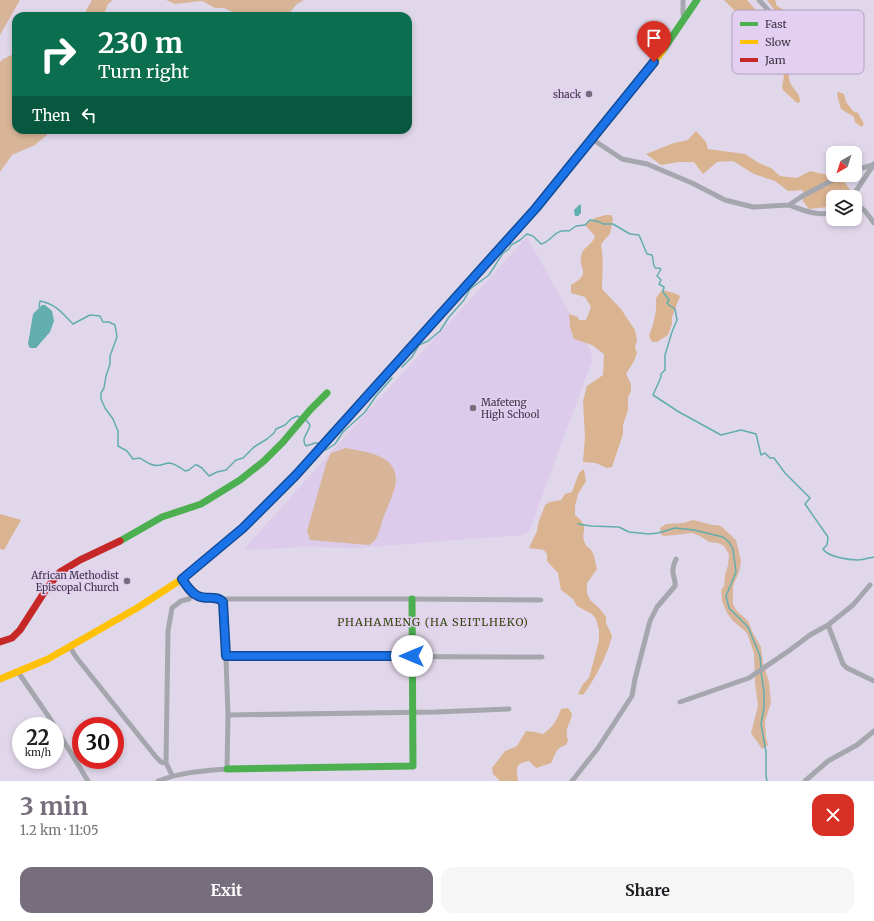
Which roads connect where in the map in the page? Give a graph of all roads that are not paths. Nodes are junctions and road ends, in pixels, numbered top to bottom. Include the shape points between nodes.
1 (683, 0) edge
2 (697, 0) edge
3 (759, 0) edge
4 (768, 10) edge
5 (685, 19) junction
6 (592, 139) junction
7 (873, 165) edge
8 (862, 168) edge
9 (829, 182) edge
10 (857, 190) edge
11 (789, 206) junction
12 (862, 209) edge
13 (826, 214) edge
14 (874, 223) edge
15 (327, 393) dead end
16 (676, 559) dead end
17 (182, 579) junction
18 (870, 585) dead end
19 (193, 594) junction
20 (412, 599) junction
21 (222, 600) junction
22 (541, 600) dead end
23 (828, 625) junction
24 (0, 642) edge
25 (70, 647) junction
26 (226, 656) junction
27 (412, 656) junction
28 (542, 657) dead end
29 (18, 672) junction
30 (0, 679) edge
31 (874, 681) edge
32 (680, 702) dead end
33 (509, 709) dead end
34 (413, 712) junction
35 (228, 715) junction
36 (874, 731) edge
37 (166, 762) junction
38 (227, 769) junction
39 (172, 775) junction
40 (88, 781) edge
41 (158, 781) edge
42 (572, 781) edge
43 (805, 781) edge

1 - 5 street
2 - 5 main road
3 - 4 street
5 - 6 main road via 646,73
6 - 11 street via 622,159 660,169 725,200 753,207
6 - 17 main road via 515,232 296,475 243,528
7 - 8 street
7 - 10 street
9 - 11 street via 800,197
11 - 13 street
12 - 14 street
15 - 24 main road via 264,461 240,480 201,504 162,517 60,572 20,630 12,638
16 - 42 street via 672,568 675,586 657,607 650,622 632,696 598,748
17 - 19 street
17 - 25 main road
18 - 23 street via 853,605
19 - 21 street via 202,598
19 - 37 street via 172,608 168,631
20 - 21 street
20 - 22 street
20 - 27 main road
21 - 26 street
23 - 31 street via 843,664
23 - 32 street via 749,678
25 - 29 main road
25 - 37 street via 156,758
26 - 27 street
26 - 35 street
27 - 28 street
27 - 34 main road
29 - 30 main road
29 - 40 street
33 - 34 street
34 - 35 street
34 - 38 main road via 413,766
35 - 38 street
36 - 43 street via 857,745 828,761
37 - 39 street
38 - 39 street
39 - 41 street

